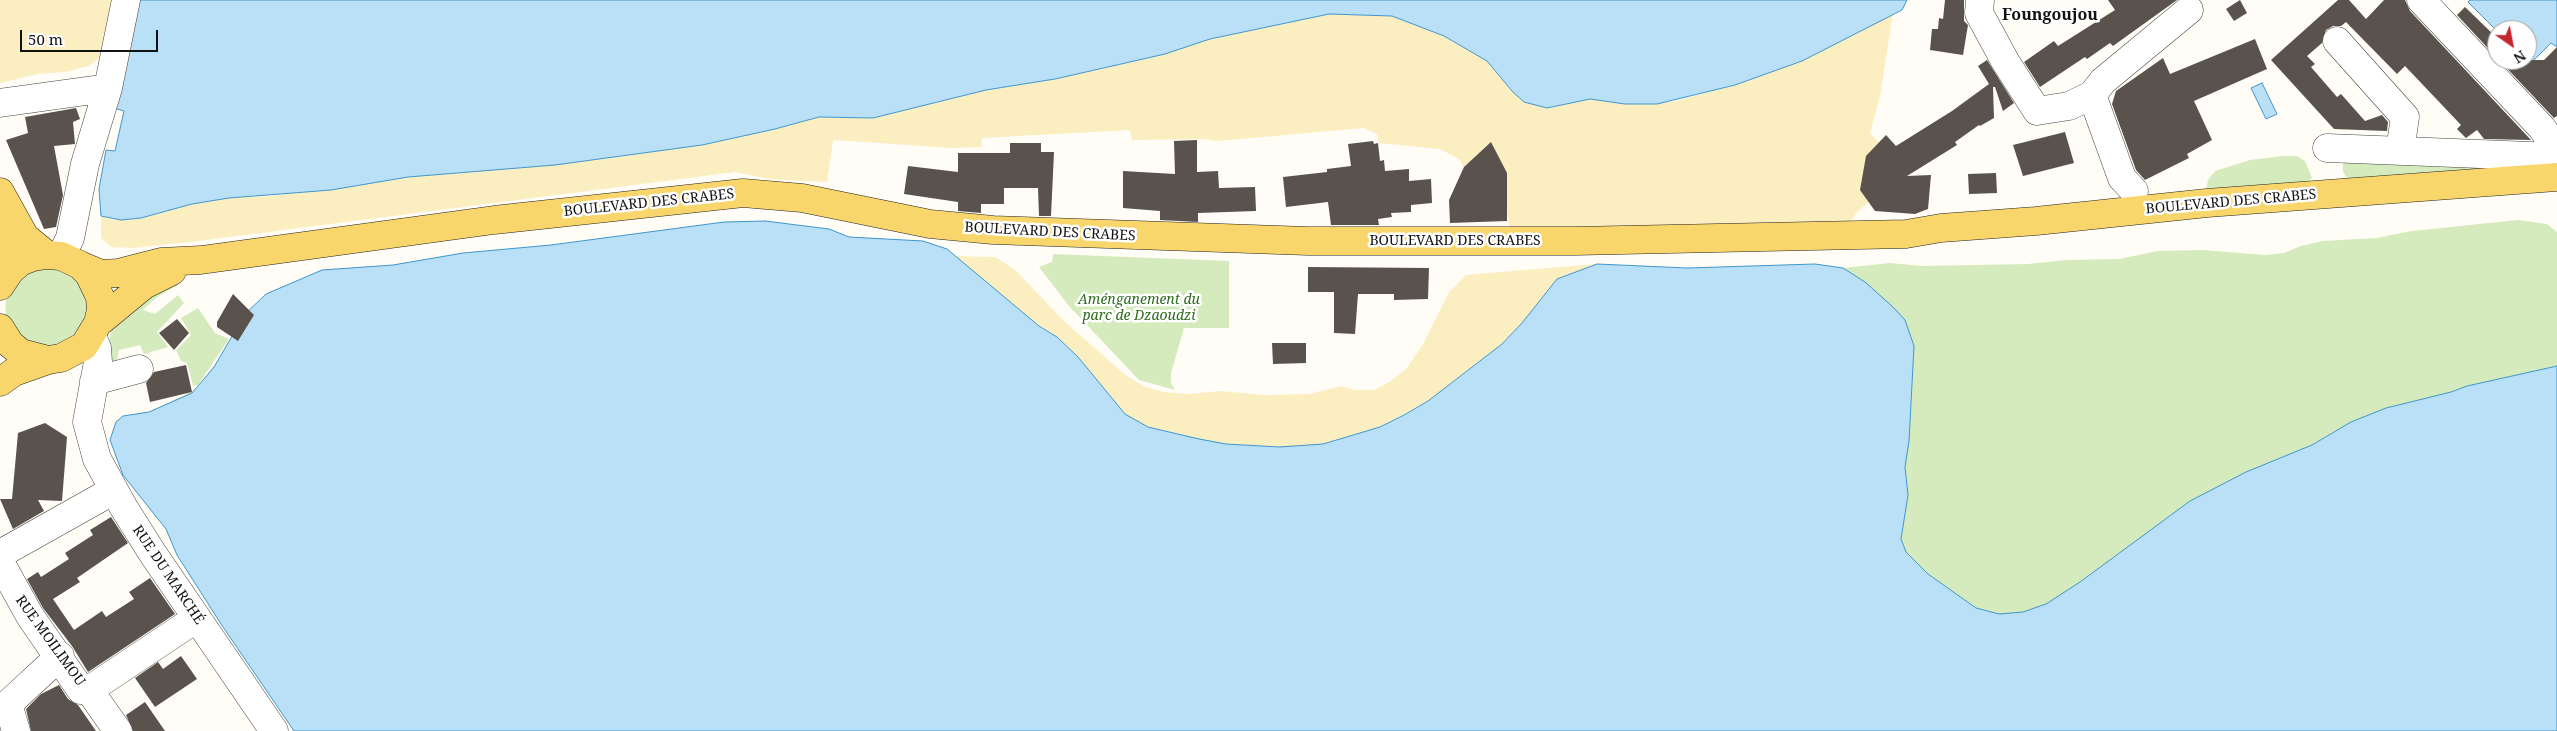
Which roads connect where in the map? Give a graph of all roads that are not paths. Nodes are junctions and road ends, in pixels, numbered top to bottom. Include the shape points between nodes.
1 (126, 0) edge
2 (1980, 0) edge
3 (2430, 3) edge
4 (2189, 10) dead end
5 (2337, 41) dead end
6 (108, 88) junction
7 (2092, 95) junction
8 (0, 103) edge
9 (2326, 148) dead end
10 (2557, 150) edge
11 (2400, 151) junction
12 (2557, 157) edge
13 (2557, 177) edge
14 (2557, 190) edge
15 (0, 192) edge
16 (2134, 192) dead end
17 (1906, 234) junction
18 (63, 259) junction
19 (201, 260) junction
20 (5, 279) edge
21 (1, 333) edge
22 (78, 343) junction
23 (139, 369) dead end
24 (94, 381) junction
25 (0, 382) edge
26 (88, 409) junction
27 (114, 490) junction
28 (0, 554) edge
29 (0, 562) edge
30 (197, 618) junction
31 (60, 656) junction
32 (89, 690) junction
33 (4, 707) edge
34 (16, 731) edge
35 (118, 731) edge
36 (274, 731) edge

1 - 6 street
2 - 7 street via 1979,13 2004,61 2036,111 2069,106
3 - 10 street via 2542,128
4 - 7 street via 2103,81
5 - 11 street via 2405,117
6 - 8 street
6 - 18 street
7 - 16 street via 2122,178
9 - 11 street
11 - 12 street
13 - 17 main road, BOULEVARD DES CRABES via 2207,203
14 - 17 main road, BOULEVARD DES CRABES via 2057,233 1940,238
15 - 18 main road via 26,236
15 - 20 main road
17 - 19 main road, BOULEVARD DES CRABES via 1393,242 1110,235 930,224 802,198 743,193 494,220
18 - 19 main road, BOULEVARD DES CRABES via 101,274 161,262
18 - 20 main road via 33,257
18 - 22 main road via 92,280 100,298
19 - 22 main road, BOULEVARD DES CRABES via 154,279 126,298
21 - 22 main road via 21,353
22 - 24 street, RUE DU MARCHÉ via 98,355
22 - 25 main road via 14,372
22 - 26 street, RUE DU MARCHÉ
23 - 24 street
24 - 26 street, RUE DU MARCHÉ
26 - 27 street, RUE DU MARCHÉ via 92,444
27 - 28 street
27 - 30 street, RUE DU MARCHÉ
29 - 31 street, RUE MOILIMOU via 30,616
30 - 32 street
30 - 36 street, RUE DU MARCHÉ
31 - 32 street, RUE MOILIMOU via 81,690
31 - 33 street
32 - 35 street
33 - 34 street

